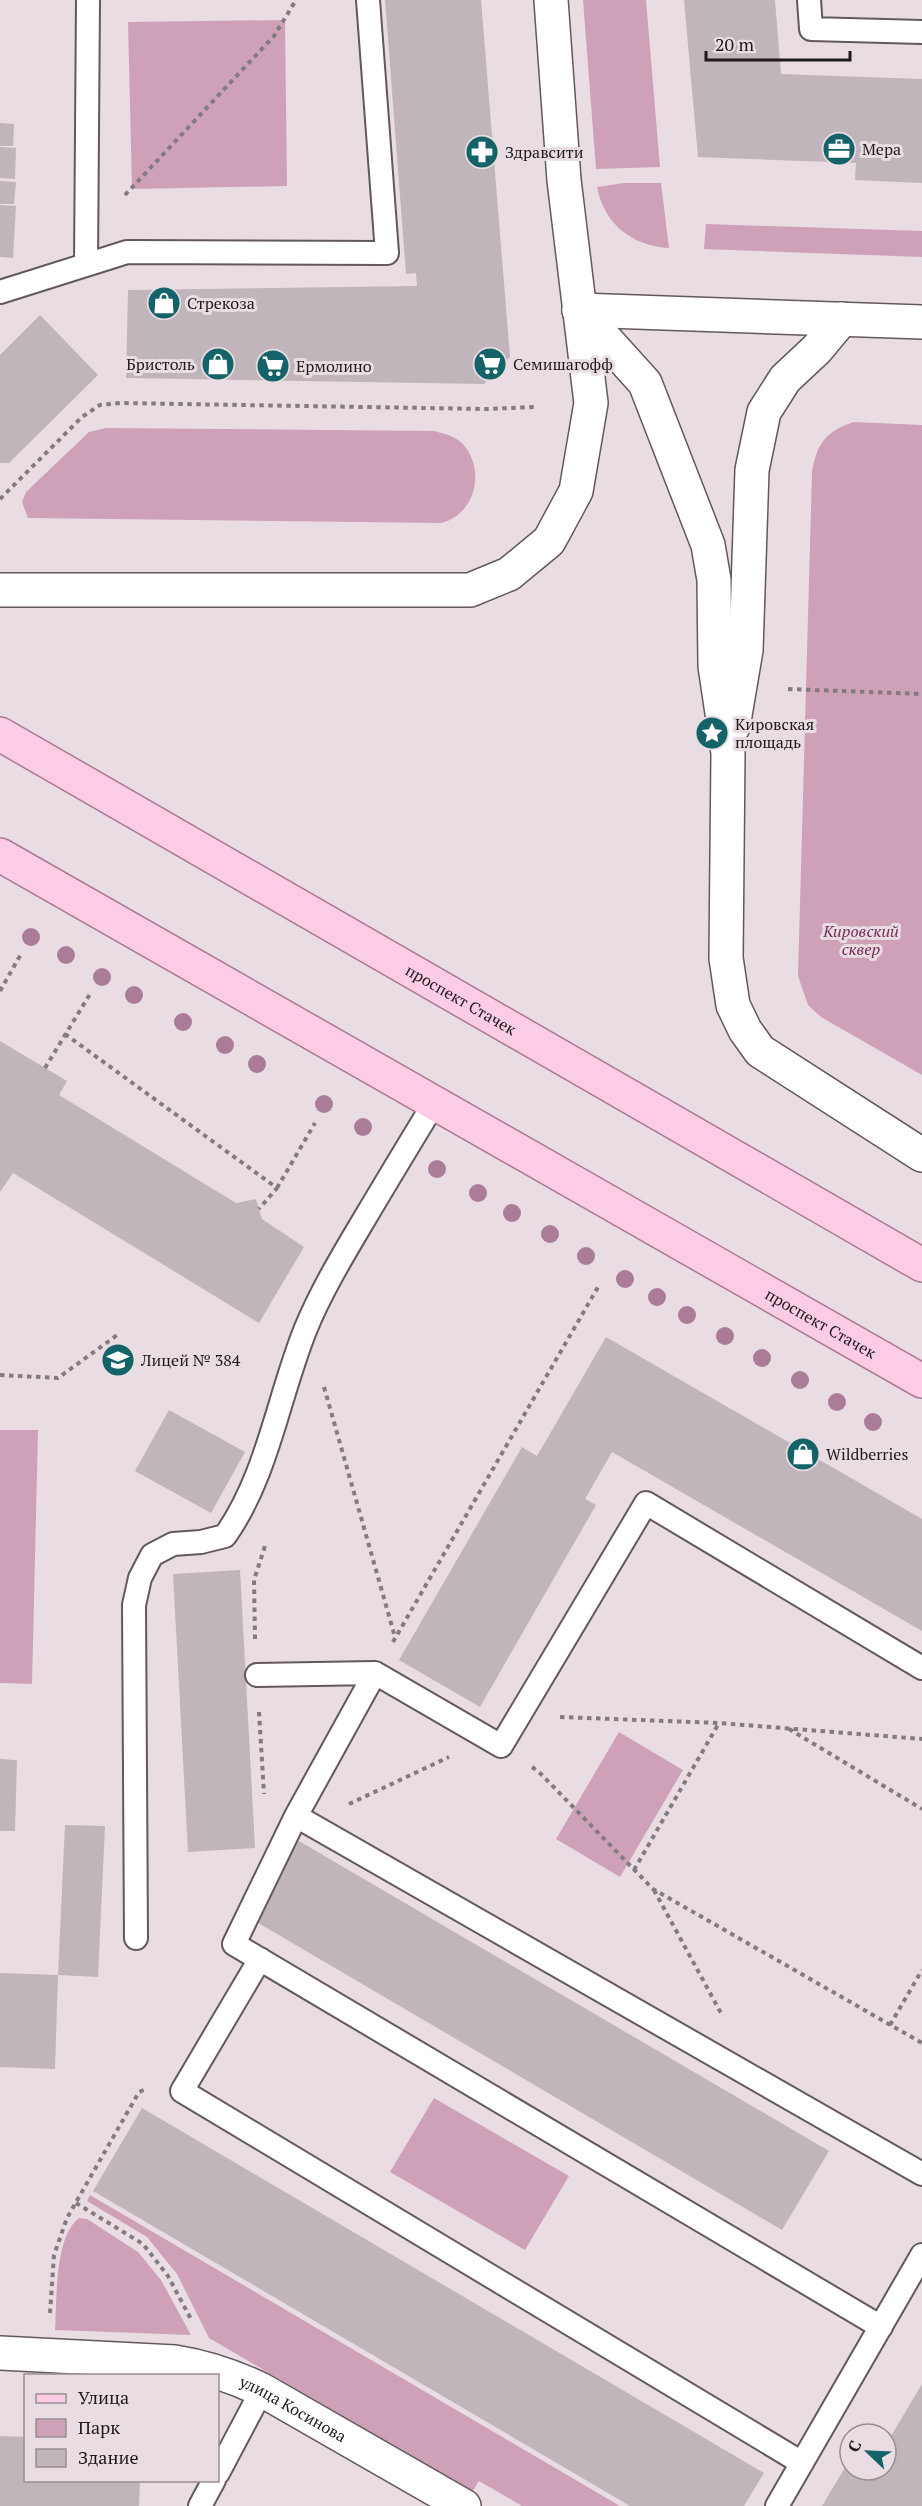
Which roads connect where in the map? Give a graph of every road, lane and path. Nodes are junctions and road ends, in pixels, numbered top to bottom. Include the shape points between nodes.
1 (88, 0) edge
2 (296, 0) edge
3 (368, 0) edge
4 (551, 0) edge
5 (809, 0) edge
6 (922, 32) edge
7 (119, 201) dead end
8 (86, 265) junction
9 (0, 292) edge
10 (579, 310) junction
11 (842, 320) junction
12 (922, 322) edge
13 (534, 407) dead end
14 (0, 500) edge
15 (0, 590) edge
16 (788, 689) dead end
17 (922, 694) edge
18 (0, 734) edge
19 (728, 753) junction
20 (0, 855) edge
21 (21, 954) dead end
22 (0, 990) edge
23 (90, 994) dead end
24 (65, 1034) junction
25 (45, 1068) dead end
26 (435, 1102) junction
27 (315, 1123) dead end
28 (922, 1155) edge
29 (277, 1188) junction
30 (259, 1209) dead end
31 (922, 1265) edge
32 (598, 1287) dead end
33 (120, 1334) dead end
34 (0, 1375) edge
35 (322, 1380) dead end
36 (922, 1381) edge
37 (268, 1536) dead end
38 (396, 1638) junction
39 (922, 1668) edge
40 (375, 1673) junction
41 (256, 1675) junction
42 (519, 1715) junction
43 (719, 1723) junction
44 (788, 1729) junction
45 (922, 1739) edge
46 (501, 1746) junction
47 (458, 1753) dead end
48 (341, 1808) dead end
49 (922, 1809) edge
50 (296, 1816) junction
51 (634, 1870) junction
52 (653, 1889) junction
53 (136, 1938) dead end
54 (260, 1959) junction
55 (922, 1970) edge
56 (722, 2016) dead end
57 (890, 2025) junction
58 (922, 2043) edge
59 (182, 2091) junction
60 (922, 2174) edge
61 (76, 2203) junction
62 (922, 2255) edge
63 (49, 2322) dead end
64 (881, 2327) junction
65 (196, 2329) dead end
66 (0, 2353) edge
67 (262, 2390) junction
68 (802, 2463) junction
69 (219, 2471) edge
70 (212, 2482) edge
71 (200, 2506) edge
72 (464, 2506) edge
73 (777, 2506) edge

1 - 8 lane
2 - 7 path via 274,36
3 - 8 lane via 387,253 127,252
4 - 10 street via 564,180
5 - 6 lane via 811,29
8 - 9 lane
10 - 11 street
10 - 15 street via 591,403 576,491 549,541 508,574 470,590
10 - 19 street via 645,383 708,545 714,580 714,666
11 - 12 street
11 - 19 street via 785,379 764,412 753,470 747,650
13 - 14 path via 100,405 82,417
16 - 17 path
18 - 31 main road, проспект Стачек
19 - 28 street via 726,958 733,1005 760,1051
20 - 26 main road, проспект Стачек
21 - 22 path
23 - 24 path
24 - 25 path
24 - 29 path
26 - 36 main road, проспект Стачек
26 - 53 lane via 339,1262 306,1327 262,1463 237,1518 225,1536 173,1544 152,1555 140,1578 134,1605
27 - 29 path
29 - 30 path
32 - 38 path
33 - 34 path via 58,1378
35 - 38 path
37 - 41 path via 254,1580
38 - 40 path
39 - 42 lane via 646,1503
40 - 41 lane
40 - 46 lane
40 - 50 lane
41 - 50 path via 264,1800
42 - 43 path
42 - 46 lane
43 - 44 path
43 - 51 path
44 - 45 path
44 - 49 path
46 - 51 path via 539,1772
47 - 48 path
50 - 54 lane via 234,1944
50 - 60 lane
51 - 52 path
52 - 56 path
52 - 57 path
54 - 59 lane
54 - 64 lane
55 - 57 path
57 - 58 path
59 - 61 path via 166,2082 139,2092
59 - 68 lane
61 - 63 path via 54,2255
61 - 65 path via 143,2244 168,2276
62 - 64 lane
64 - 68 lane
66 - 67 street, улица Косинова via 175,2362 232,2376
67 - 69 lane
67 - 72 street, улица Косинова
68 - 73 lane
70 - 71 lane

